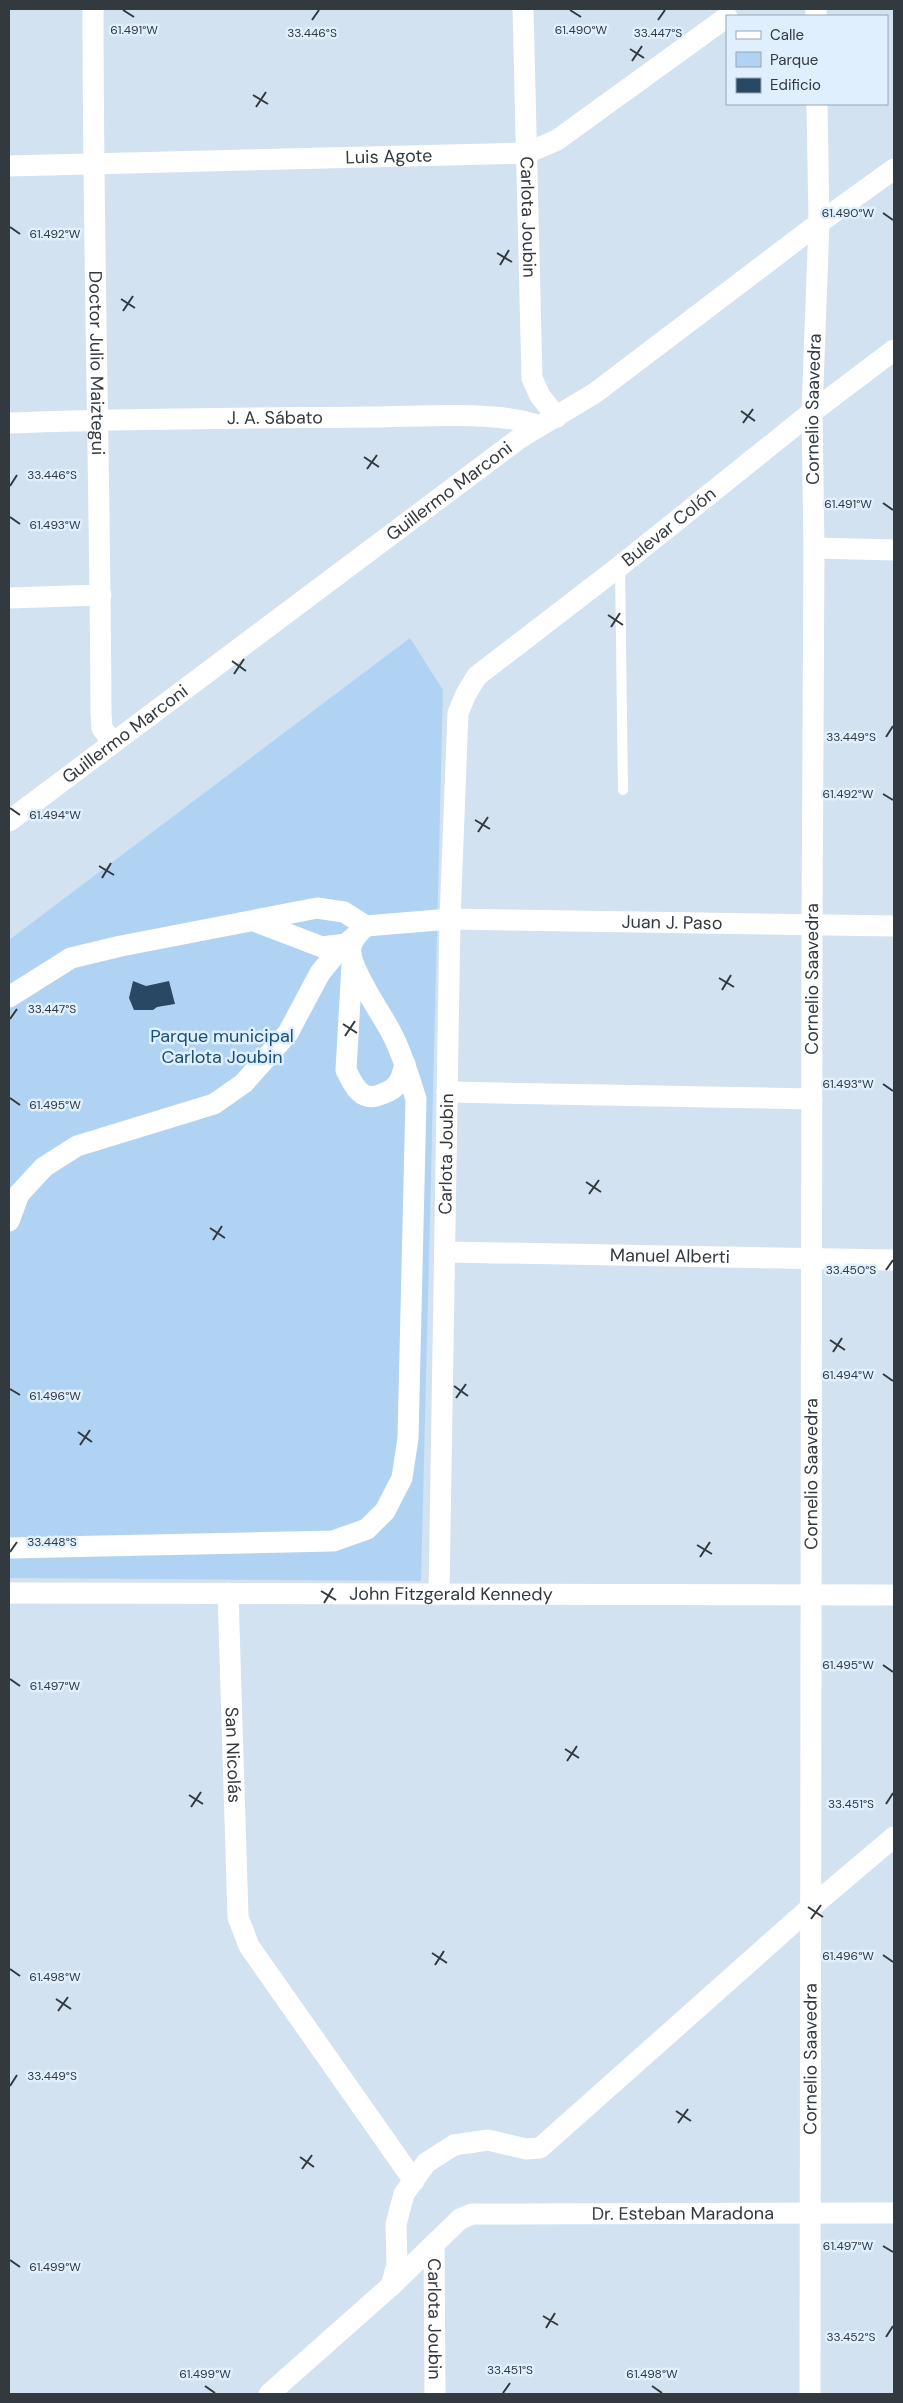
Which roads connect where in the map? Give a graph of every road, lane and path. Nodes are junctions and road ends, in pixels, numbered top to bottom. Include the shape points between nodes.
1 (93, 9) edge
2 (523, 9) edge
3 (726, 18) edge
4 (817, 105) edge
5 (527, 153) junction
6 (93, 164) junction
7 (9, 166) edge
8 (894, 170) edge
9 (819, 223) junction
10 (894, 350) edge
11 (812, 412) junction
12 (99, 420) junction
13 (548, 422) junction
14 (9, 423) edge
15 (814, 548) junction
16 (894, 550) edge
17 (620, 566) junction
18 (100, 595) junction
19 (9, 598) edge
20 (458, 714) joint
21 (113, 744) junction
22 (623, 790) dead end
23 (9, 821) edge
24 (450, 919) junction
25 (251, 920) junction
26 (812, 926) junction
27 (894, 926) edge
28 (355, 942) junction
29 (9, 997) edge
30 (406, 1064) junction
31 (448, 1092) junction
32 (812, 1099) junction
33 (9, 1221) edge
34 (445, 1252) junction
35 (811, 1258) junction
36 (894, 1260) edge
37 (9, 1548) edge
38 (9, 1593) edge
39 (228, 1593) junction
40 (439, 1594) junction
41 (810, 1595) junction
42 (894, 1595) edge
43 (894, 1837) edge
44 (810, 1908) junction
45 (414, 2181) junction
46 (811, 2212) junction
47 (894, 2213) edge
48 (434, 2244) junction
49 (391, 2286) junction
50 (270, 2394) edge
51 (435, 2394) edge
52 (810, 2394) edge

1 - 6 street, Doctor Julio Maiztegui
2 - 5 street, Carlota Joubin
3 - 5 street, Luis Agote via 557,140
4 - 9 street, Cornelio Saavedra
5 - 6 street, Luis Agote
5 - 13 street, Carlota Joubin via 532,378
6 - 7 street, Luis Agote
6 - 12 street, Doctor Julio Maiztegui
8 - 9 street, Guillermo Marconi
9 - 11 street, Cornelio Saavedra
9 - 13 street, Guillermo Marconi via 595,393
10 - 11 street, Bulevar Colón
11 - 15 street, Cornelio Saavedra
11 - 17 street, Bulevar Colón
12 - 13 street, J. A. Sábato via 447,417
12 - 14 street, J. A. Sábato
12 - 18 street, Doctor Julio Maiztegui
13 - 21 street, Guillermo Marconi
15 - 16 street
15 - 26 street, Cornelio Saavedra
17 - 20 street, Bulevar Colón via 477,676
17 - 22 lane
18 - 19 street
18 - 21 street, Doctor Julio Maiztegui via 102,728
20 - 24 street, Carlota Joubin
21 - 23 street, Guillermo Marconi
24 - 26 street, Juan J. Paso
24 - 28 street, Juan J. Paso
24 - 31 street, Carlota Joubin
25 - 28 street, Juan J. Paso via 322,947
25 - 28 street via 317,908 344,912
25 - 29 street via 71,958
26 - 27 street, Juan J. Paso
26 - 32 street, Cornelio Saavedra
28 - 30 street
28 - 30 street via 346,1070 362,1096 373,1098 388,1092 398,1083
28 - 33 street via 320,973 288,1034 244,1083 214,1104 77,1146 44,1167 20,1194
30 - 37 street via 416,1099 408,1438 402,1478 385,1511 367,1529 333,1541
31 - 32 street
31 - 34 street, Carlota Joubin
32 - 35 street, Cornelio Saavedra
34 - 35 street, Manuel Alberti
34 - 40 street, Carlota Joubin
35 - 36 street, Manuel Alberti
35 - 41 street, Cornelio Saavedra
38 - 39 street, John Fitzgerald Kennedy
39 - 40 street, John Fitzgerald Kennedy
39 - 45 street, San Nicolás via 238,1917 249,1946
40 - 41 street, John Fitzgerald Kennedy
41 - 42 street, John Fitzgerald Kennedy
41 - 44 street, Cornelio Saavedra
43 - 44 street
44 - 45 street via 540,2148 526,2149 488,2140 454,2145 426,2163
44 - 46 street, Cornelio Saavedra
45 - 49 street via 404,2194 396,2224 397,2265
46 - 47 street, Dr. Esteban Maradona
46 - 48 street, Dr. Esteban Maradona via 472,2214 460,2219
46 - 52 street, Cornelio Saavedra
48 - 49 street
48 - 51 street, Carlota Joubin
49 - 50 street

